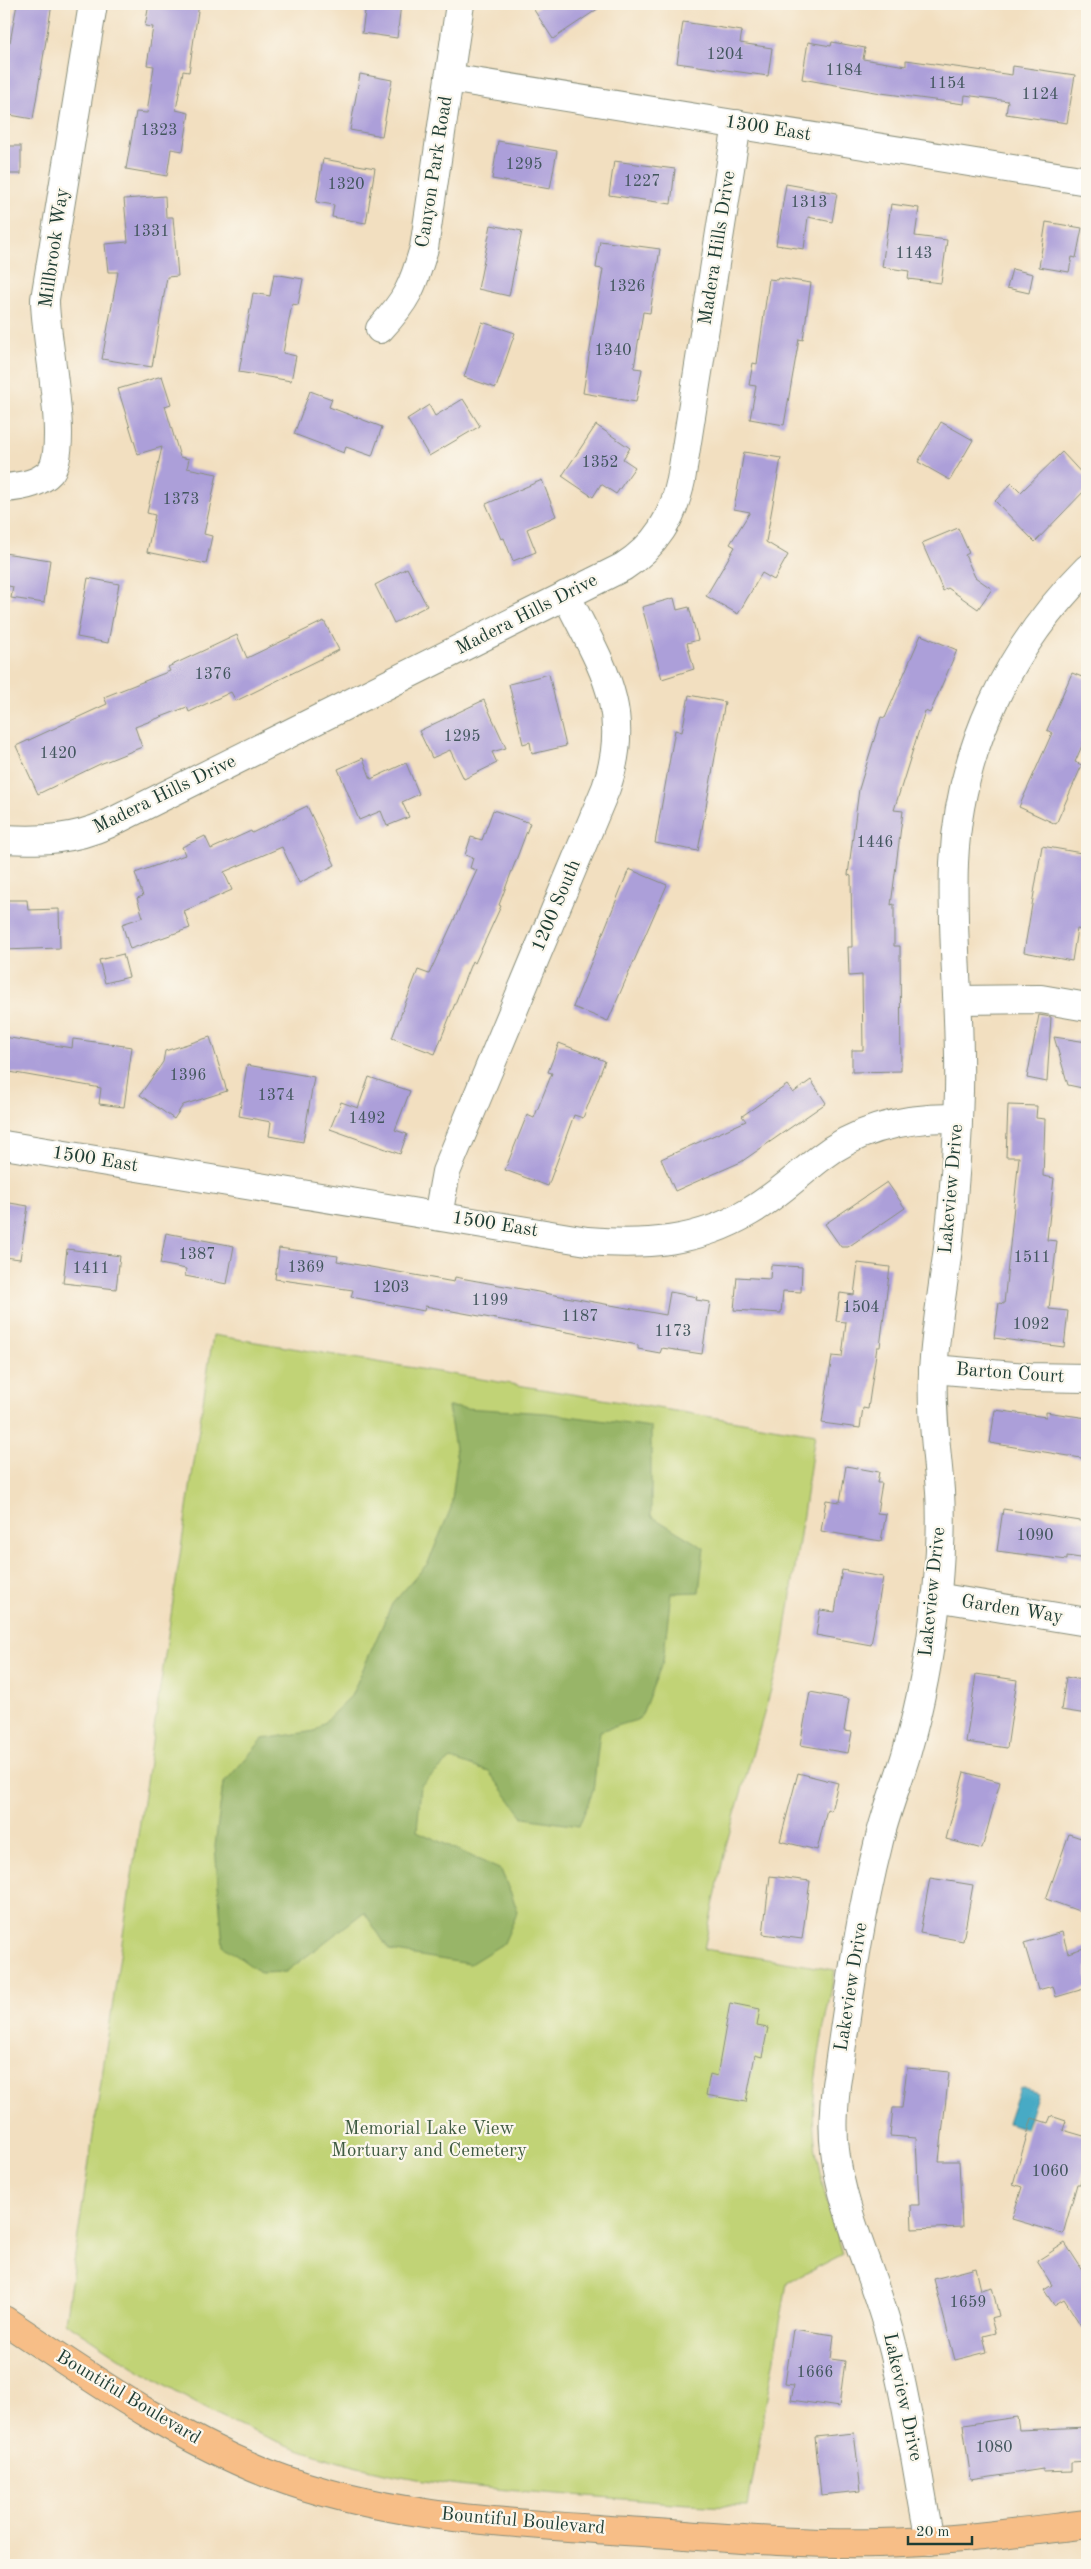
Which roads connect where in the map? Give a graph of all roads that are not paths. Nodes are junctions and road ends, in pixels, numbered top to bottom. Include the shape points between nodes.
1 (93, 4) edge
2 (460, 4) edge
3 (449, 78) junction
4 (737, 124) junction
5 (1087, 180) edge
6 (380, 329) dead end
7 (4, 488) edge
8 (1087, 569) edge
9 (566, 595) junction
10 (4, 839) edge
11 (958, 1000) junction
12 (1087, 1007) edge
13 (958, 1118) junction
14 (4, 1145) edge
15 (438, 1216) junction
16 (933, 1369) junction
17 (1087, 1378) edge
18 (936, 1598) junction
19 (1087, 1622) edge
20 (4, 2320) edge
21 (1087, 2524) edge
22 (930, 2541) junction

1 - 7 street, Millbrook Way via 45,299 59,427 57,449 51,471 42,479
2 - 3 street, Canyon Park Road
3 - 4 street, 1300 East
3 - 6 street, Canyon Park Road via 424,248 402,306
4 - 5 street, 1300 East
4 - 9 street, Madera Hills Drive via 677,499 661,533 638,558
8 - 11 street, Lakeview Drive via 1052,607 1018,654 992,703 973,752 960,807 954,859
9 - 10 street, Madera Hills Drive via 102,827 59,839
9 - 15 street, 1200 South via 613,695 617,714 617,752 602,797 446,1172
11 - 12 street via 1041,999
11 - 13 street, Lakeview Drive
13 - 15 street, 1500 East via 905,1120 861,1134 820,1158 749,1213 723,1225 672,1240 645,1244 587,1241
13 - 16 street, Lakeview Drive via 953,1202
14 - 15 street, 1500 East
16 - 17 street, Barton Court via 1026,1377
16 - 18 street, Lakeview Drive via 932,1403 941,1516
18 - 19 street, Garden Way
18 - 22 street, Lakeview Drive via 913,1730 885,1817 872,1871 844,2031 833,2117 841,2181 881,2304 899,2372
20 - 22 main road, Bountiful Boulevard via 134,2406 203,2444 270,2474 361,2502 426,2514 512,2523 821,2543
21 - 22 main road, Bountiful Boulevard

